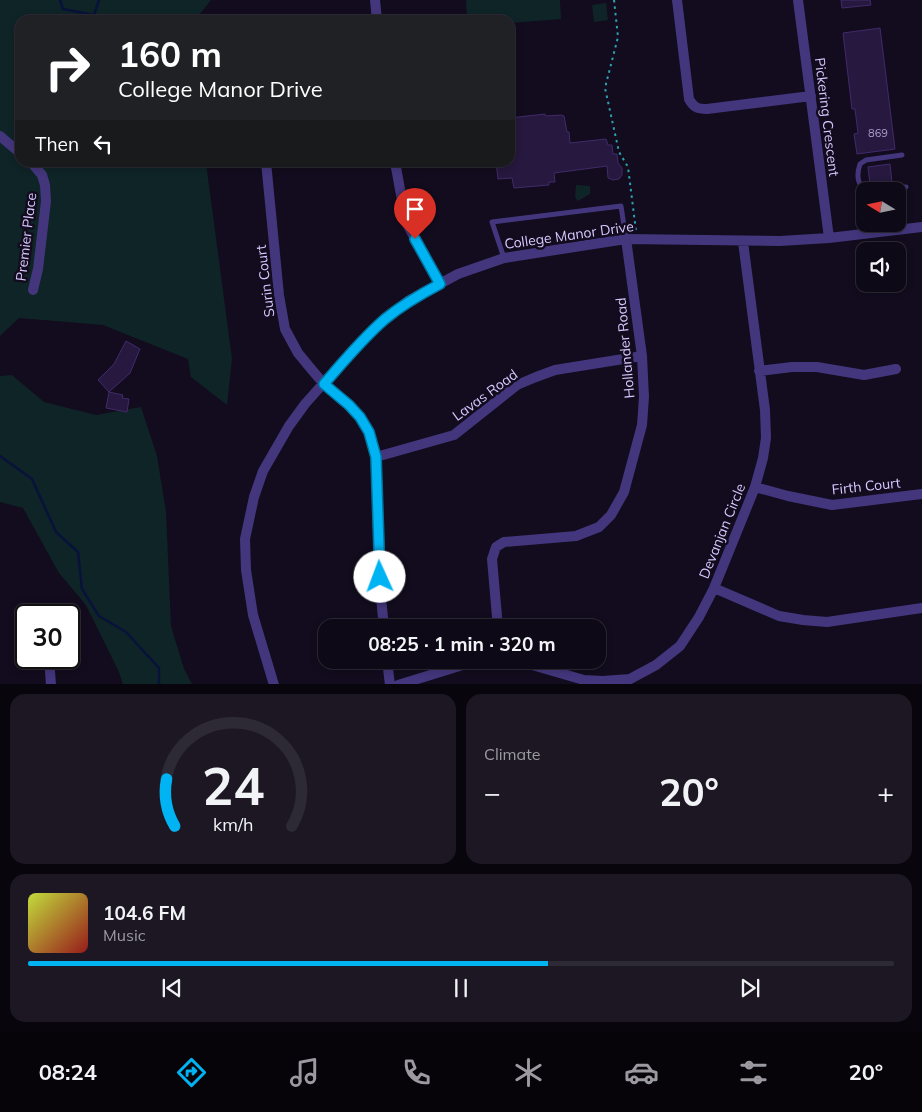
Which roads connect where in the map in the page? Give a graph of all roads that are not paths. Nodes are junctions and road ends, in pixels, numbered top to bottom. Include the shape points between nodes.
1 (375, 0) edge
2 (677, 0) edge
3 (798, 0) edge
4 (376, 15) edge
5 (811, 96) junction
6 (0, 136) edge
7 (15, 149) edge
8 (902, 155) dead end
9 (35, 167) edge
10 (266, 167) edge
11 (397, 167) edge
12 (859, 182) edge
13 (920, 226) edge
14 (829, 238) junction
15 (626, 239) junction
16 (743, 242) junction
17 (504, 258) junction
18 (440, 284) junction
19 (33, 290) dead end
20 (642, 356) junction
21 (896, 369) dead end
22 (759, 372) junction
23 (324, 384) junction
24 (376, 457) junction
25 (755, 487) junction
26 (922, 494) edge
27 (714, 588) junction
28 (922, 608) edge
29 (383, 619) edge
30 (497, 619) edge
31 (388, 669) edge
32 (449, 669) edge
33 (546, 669) edge
34 (50, 671) dead end
35 (51, 684) edge
36 (274, 684) edge
37 (390, 684) edge
38 (398, 684) edge

1 - 4 street
2 - 5 street via 689,99 693,106 707,109
3 - 5 street, Pickering Crescent
5 - 14 street, Pickering Crescent
6 - 7 street
8 - 12 lane via 866,160 860,164
9 - 19 street, Premier Place via 42,175 46,201
10 - 23 street, Surin Court via 281,315 298,353
11 - 18 street via 406,222
13 - 14 street, College Manor Drive
14 - 16 street, College Manor Drive
15 - 16 street, College Manor Drive
15 - 17 street, College Manor Drive
15 - 17 lane via 621,206 492,222
15 - 20 street, Hollander Road
16 - 22 street, Devanjan Circle
17 - 18 street, College Manor Drive
18 - 23 street, College Manor Drive via 385,320
20 - 24 street, Lavas Road via 555,370 536,377 517,386 454,434
20 - 30 street, Hollander Road via 642,424 624,492 611,515 587,533 504,542 496,547 492,560
21 - 22 street via 864,375 817,367
22 - 25 street, Devanjan Circle via 766,438
23 - 24 street, Surin Court via 360,417 369,432
23 - 36 street, College Manor Drive via 289,426 263,470 245,539 253,616
24 - 29 street, Surin Court
25 - 26 street, Firth Court via 832,504
25 - 27 street, Devanjan Circle
27 - 28 street via 779,616 803,620 827,622
27 - 33 street, Devanjan Circle via 680,646 656,665 630,679 584,680
31 - 37 street
32 - 38 street
34 - 35 street

